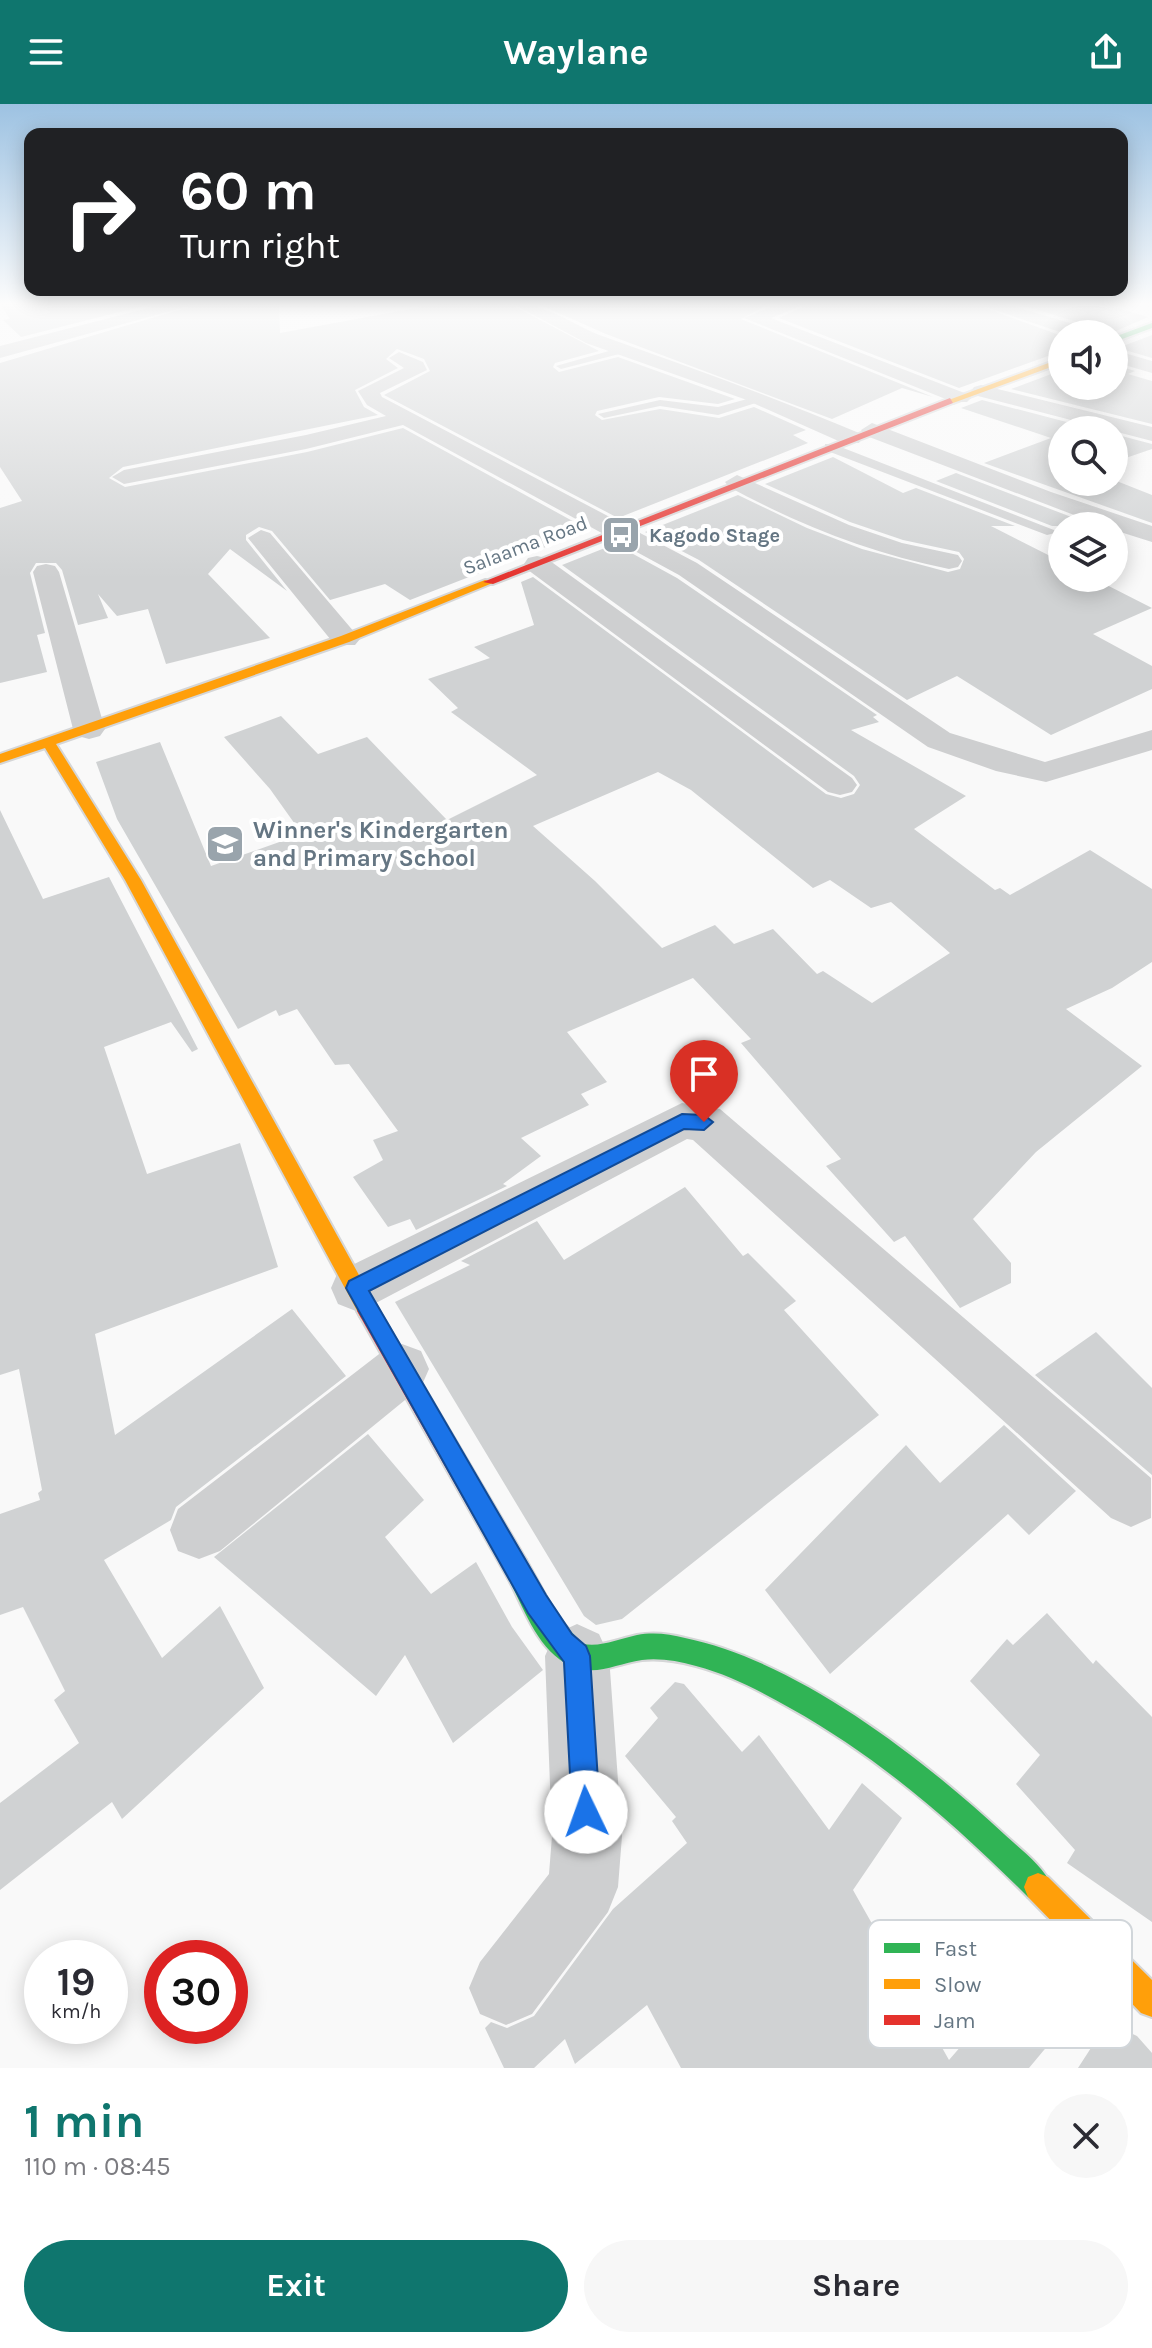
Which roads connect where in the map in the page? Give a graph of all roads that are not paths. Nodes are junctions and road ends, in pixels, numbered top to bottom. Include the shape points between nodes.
1 (369, 396) edge
2 (749, 396) edge
3 (965, 396) edge
4 (978, 396) edge
5 (758, 399) junction
6 (604, 414) dead end
7 (407, 417) junction
8 (861, 434) junction
9 (1152, 434) edge
10 (829, 447) junction
11 (124, 477) dead end
12 (737, 482) junction
13 (1048, 530) edge
14 (622, 531) junction
15 (1152, 534) edge
16 (261, 538) dead end
17 (949, 561) dead end
18 (537, 564) junction
19 (46, 572) dead end
20 (345, 639) junction
21 (89, 729) junction
22 (1152, 740) edge
23 (49, 743) junction
24 (0, 759) edge
25 (840, 785) dead end
26 (356, 1288) junction
27 (402, 1369) junction
28 (1131, 1498) dead end
29 (199, 1530) dead end
30 (577, 1656) junction
31 (1069, 1920) edge
32 (1132, 1982) edge
33 (506, 1988) dead end
34 (1152, 2002) edge

1 - 7 street
2 - 5 street
3 - 8 main road, Salaama Road
4 - 9 street
5 - 6 lane via 718,411 660,403
5 - 8 street
7 - 11 street
7 - 14 street
8 - 10 main road, Salaama Road
8 - 15 street
10 - 12 main road, Salaama Road
10 - 13 lane
12 - 14 main road, Salaama Road
12 - 17 street via 838,532
14 - 18 main road, Salaama Road
14 - 22 street via 741,603 939,740 1046,772
16 - 20 street
18 - 20 main road, Salaama Road
18 - 25 street
19 - 21 street
20 - 21 main road, Salaama Road
21 - 23 main road, Salaama Road
23 - 24 main road, Salaama Road
23 - 26 main road via 86,797
26 - 27 main road
26 - 28 street via 682,1121 704,1122
27 - 29 street
27 - 30 main road via 537,1604
30 - 31 main road via 611,1657 643,1647 706,1653 807,1702 919,1773
30 - 33 street via 587,1836 583,1887
32 - 34 main road

